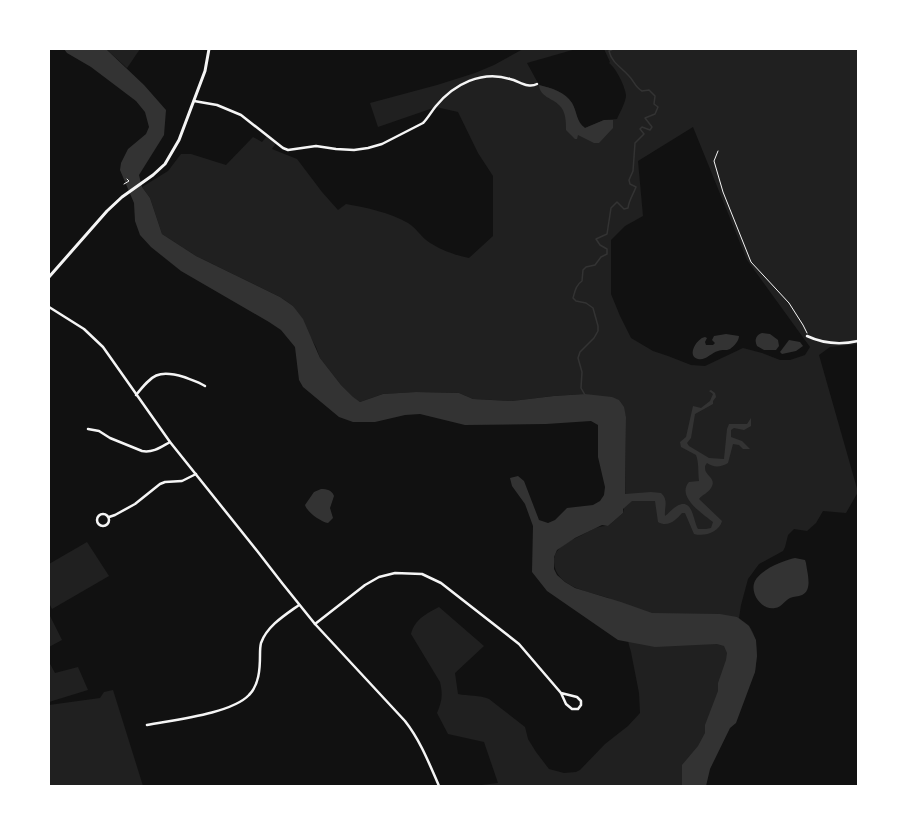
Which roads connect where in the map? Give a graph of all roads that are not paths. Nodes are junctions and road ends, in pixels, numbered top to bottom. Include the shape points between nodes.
1 (209, 49) edge
2 (537, 84) dead end
3 (194, 100) junction
4 (49, 277) edge
5 (49, 307) edge
6 (807, 336) road end
7 (858, 341) edge
8 (205, 386) dead end
9 (136, 395) junction
10 (88, 429) dead end
11 (170, 442) junction
12 (196, 474) junction
13 (109, 517) junction
14 (299, 605) junction
15 (315, 624) junction
16 (561, 693) junction
17 (147, 725) dead end
18 (439, 786) edge

1 - 3 street via 205,71
2 - 3 street via 530,86 509,78 492,76 468,81 439,103 423,123 382,144 354,150 316,146 283,148 241,115 217,105
3 - 4 street via 179,140 165,164 98,220
5 - 9 street via 84,330 103,347
6 - 7 street via 830,344
8 - 9 street via 165,373 146,382
9 - 11 street
10 - 11 street via 99,431 110,438 148,452
11 - 12 street
12 - 13 street via 182,481 160,484 135,504
12 - 14 street
13 - 13 street via 102,513 97,520 103,526 110,521
14 - 15 street
14 - 17 street via 277,621 260,644 260,667 256,684 248,696 234,705 208,713
15 - 16 street via 365,584 379,577 395,573 422,574 441,583 520,644
15 - 18 street via 413,731
16 - 16 street via 566,704 572,709 578,709 582,705 577,697

